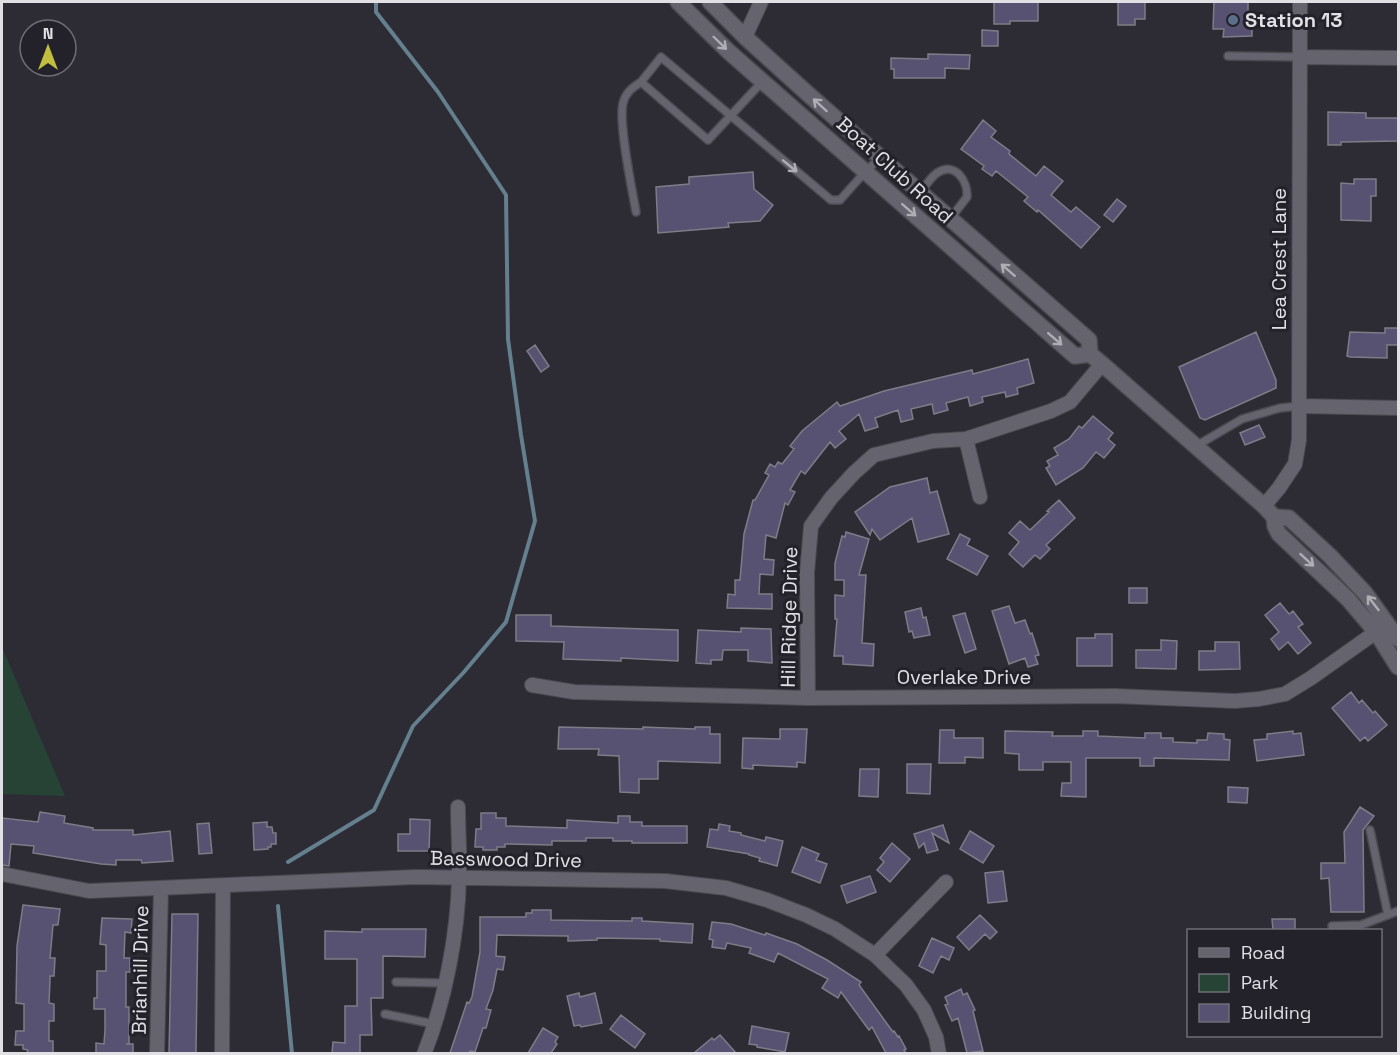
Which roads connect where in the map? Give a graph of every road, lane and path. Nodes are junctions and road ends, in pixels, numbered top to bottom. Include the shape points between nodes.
1 (678, 2) edge
2 (710, 2) edge
3 (761, 2) edge
4 (1299, 2) edge
5 (745, 37) junction
6 (1228, 56) dead end
7 (1299, 57) junction
8 (1398, 58) edge
9 (764, 80) junction
10 (641, 82) junction
11 (729, 116) junction
12 (880, 158) junction
13 (865, 172) junction
14 (920, 193) junction
15 (636, 212) dead end
16 (950, 219) junction
17 (1096, 359) junction
18 (1299, 406) junction
19 (1398, 408) edge
20 (966, 439) junction
21 (1196, 447) junction
22 (980, 497) dead end
23 (1269, 511) junction
24 (1376, 632) junction
25 (1398, 639) edge
26 (1398, 667) edge
27 (532, 685) dead end
28 (808, 698) junction
29 (458, 807) dead end
30 (1370, 830) dead end
31 (2, 874) edge
32 (459, 878) junction
33 (946, 882) dead end
34 (222, 886) junction
35 (161, 888) junction
36 (1398, 911) edge
37 (1388, 915) junction
38 (1332, 926) dead end
39 (875, 955) junction
40 (396, 981) dead end
41 (445, 983) junction
42 (385, 1014) dead end
43 (434, 1024) junction
44 (157, 1053) edge
45 (222, 1053) edge
46 (424, 1053) edge
47 (939, 1053) edge

1 -> 9 main road, Boat Club Road
2 - 5 main road, Boat Club Road
3 - 5 street
4 - 7 street, Lea Crest Lane
12 -> 5 main road, Boat Club Road
6 - 7 lane
7 - 8 street
7 - 18 street, Lea Crest Lane
9 - 11 lane
9 - 13 main road, Boat Club Road
10 - 11 lane via 708,140
10 - 11 lane via 661,57
10 - 15 lane via 628,91 622,105
11 -> 13 lane via 831,200 840,200
12 - 13 lane
12 - 14 main road, Boat Club Road
13 -> 17 main road, Boat Club Road via 1075,356
14 - 16 main road, Boat Club Road
14 - 16 lane via 936,173 953,171 961,175 966,181 967,197
17 -> 16 main road, Boat Club Road via 1089,340
17 - 20 street, Hill Ridge Drive via 1070,402
17 - 21 main road, Boat Club Road
18 - 19 street
18 - 21 lane via 1242,419
18 - 23 street, Lea Crest Lane via 1295,464
20 - 22 street
20 - 28 street, Hill Ridge Drive via 933,441 874,455 831,498 811,526 807,573
21 - 23 main road, Boat Club Road
23 -> 24 main road, Boat Club Road via 1279,534 1325,576
25 -> 23 main road, Boat Club Road via 1365,593 1330,556 1289,518
24 - 26 main road, Boat Club Road
24 - 28 street, Overlake Drive via 1285,694 1259,699
27 - 28 street, Overlake Drive via 574,692
29 - 32 street
30 - 37 lane
31 - 35 street, Basswood Drive via 89,891
32 - 34 street, Basswood Drive
32 - 39 street, Basswood Drive via 665,881 726,888 806,915
32 - 41 street
33 - 39 street
34 - 35 street, Basswood Drive
34 - 45 street
35 - 44 street, Brianhill Drive
36 - 37 lane
37 - 38 lane via 1361,925
39 - 47 street, Basswood Drive via 924,1010
40 - 41 lane
41 - 43 street
42 - 43 lane
43 - 46 street

